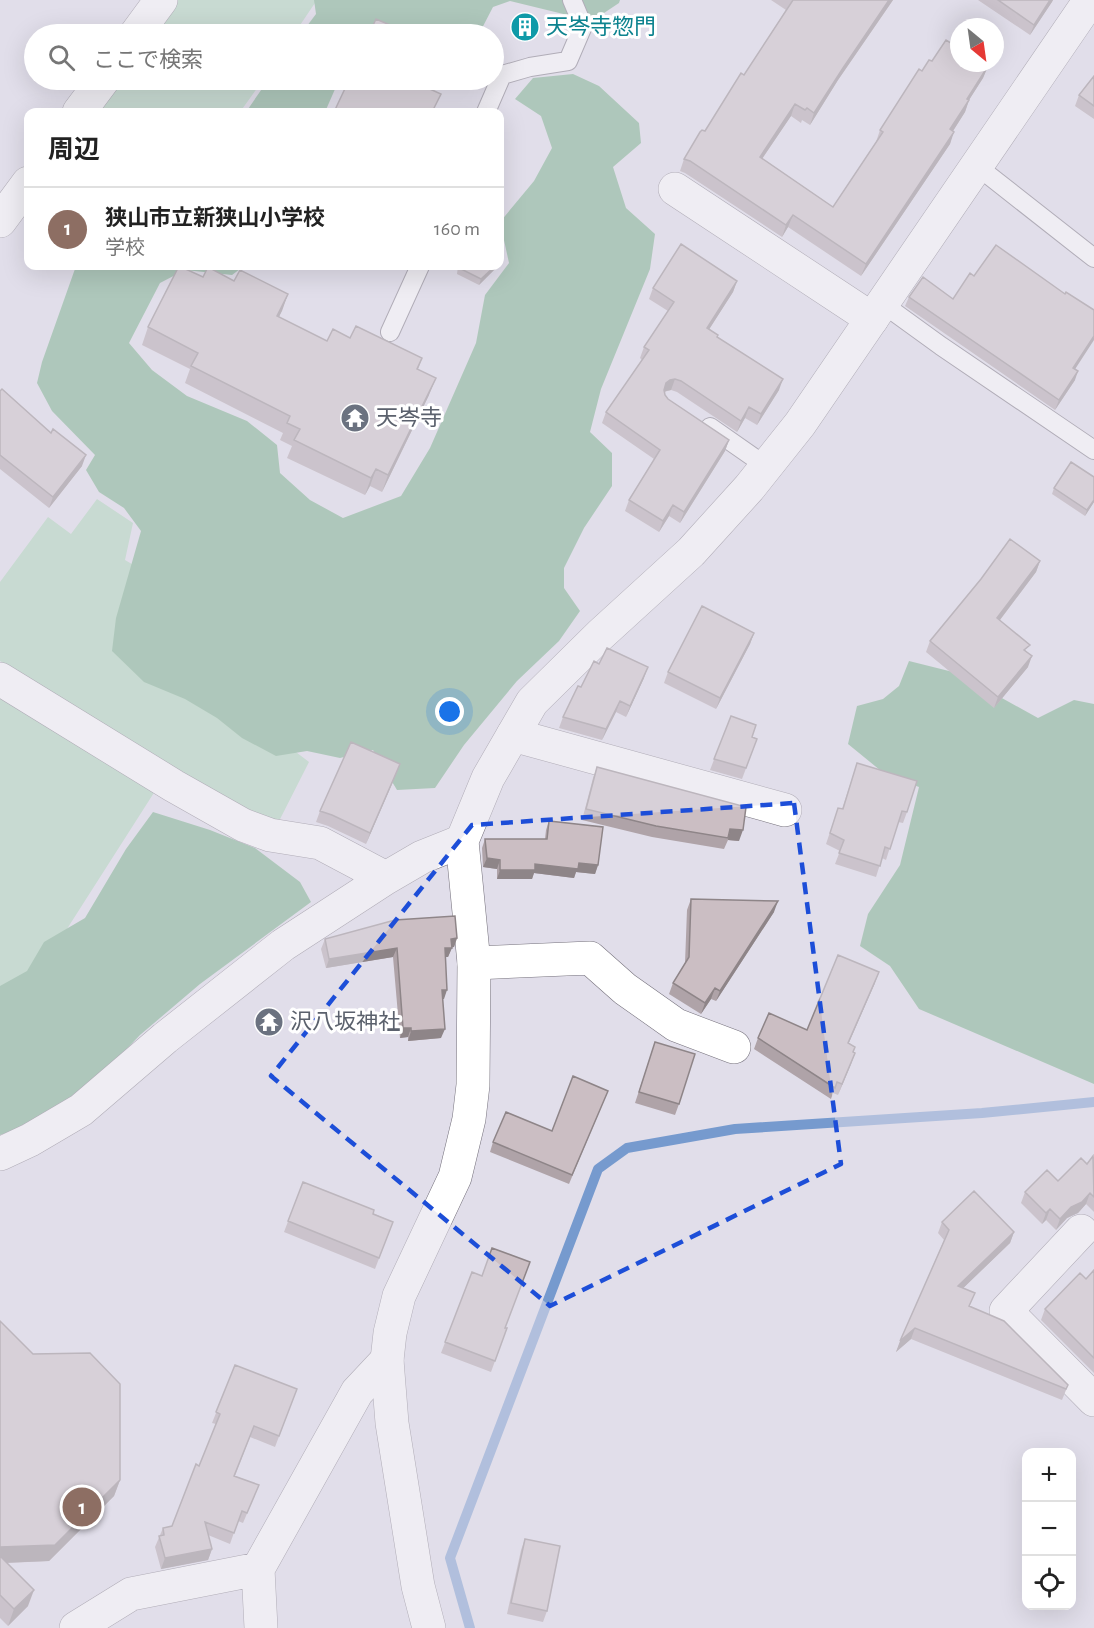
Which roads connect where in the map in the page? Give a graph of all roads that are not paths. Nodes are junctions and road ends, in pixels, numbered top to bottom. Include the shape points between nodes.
1 (160, 0) edge
2 (572, 0) edge
3 (1090, 0) edge
4 (143, 24) edge
5 (504, 74) edge
6 (96, 90) edge
7 (496, 90) edge
8 (82, 108) edge
9 (488, 108) edge
10 (977, 166) junction
11 (24, 188) edge
12 (675, 189) dead end
13 (0, 221) edge
14 (1094, 258) edge
15 (418, 270) edge
16 (877, 312) junction
17 (390, 332) dead end
18 (700, 420) edge
19 (1094, 450) edge
20 (766, 466) junction
21 (0, 679) edge
22 (513, 735) junction
23 (785, 810) dead end
24 (462, 841) junction
25 (386, 878) junction
26 (474, 963) junction
27 (734, 1047) dead end
28 (0, 1154) edge
29 (1081, 1231) dead end
30 (387, 1360) junction
31 (1094, 1400) edge
32 (258, 1569) junction
33 (76, 1628) edge
34 (261, 1628) edge
35 (429, 1628) edge

1 - 4 street
2 - 5 lane via 583,26 568,61
3 - 10 street
6 - 8 street
7 - 9 lane
10 - 14 lane
10 - 16 street
11 - 13 street
12 - 16 street
15 - 17 lane
16 - 19 lane via 941,346
16 - 20 street via 800,424
18 - 20 lane
20 - 22 street via 692,552 600,634 532,702
21 - 25 street via 243,825 270,835 320,843
22 - 23 street
22 - 24 street via 488,778
24 - 25 street via 422,857
24 - 26 street
25 - 28 street via 283,945 81,1110
26 - 27 street via 590,958 676,1025
26 - 30 street via 473,1085 463,1148 455,1177 399,1296
29 - 31 street via 1006,1311
30 - 32 street via 357,1392
30 - 35 street via 392,1423 418,1586
32 - 33 street via 131,1594
32 - 34 street

